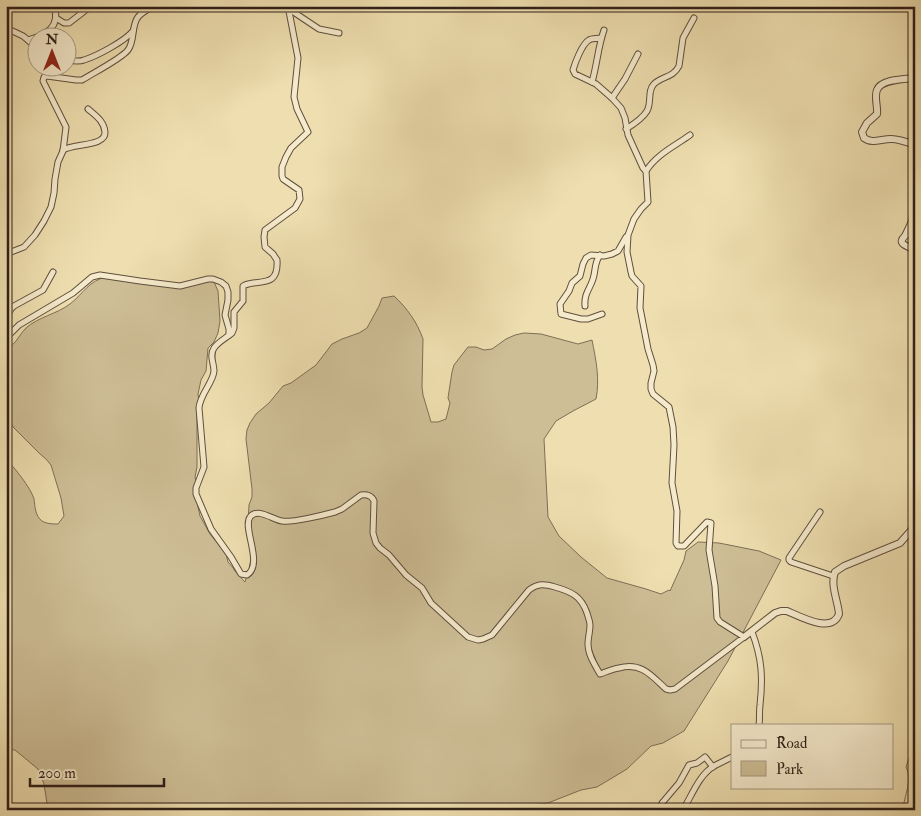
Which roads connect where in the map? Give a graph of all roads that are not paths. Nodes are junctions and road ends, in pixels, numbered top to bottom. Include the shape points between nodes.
1 (54, 6) edge
2 (138, 6) edge
3 (154, 6) edge
4 (88, 8) edge
5 (288, 8) edge
6 (144, 13) junction
7 (56, 18) junction
8 (694, 18) dead end
9 (6, 28) edge
10 (50, 28) edge
11 (134, 30) junction
12 (604, 30) dead end
13 (339, 33) dead end
14 (601, 38) junction
15 (28, 40) edge
16 (638, 54) dead end
17 (78, 61) edge
18 (915, 78) edge
19 (592, 82) junction
20 (612, 98) junction
21 (88, 110) dead end
22 (626, 129) junction
23 (690, 135) dead end
24 (915, 145) edge
25 (63, 151) junction
26 (646, 171) junction
27 (913, 185) dead end
28 (915, 228) edge
29 (628, 235) junction
30 (905, 236) junction
31 (915, 249) edge
32 (6, 254) edge
33 (600, 256) junction
34 (52, 272) dead end
35 (585, 306) dead end
36 (602, 314) dead end
37 (6, 319) edge
38 (229, 335) junction
39 (6, 338) edge
40 (820, 512) dead end
41 (915, 526) edge
42 (833, 576) junction
43 (752, 632) junction
44 (744, 638) junction
45 (759, 724) edge
46 (731, 758) edge
47 (713, 767) junction
48 (663, 810) edge
49 (684, 810) edge

1 - 7 street
2 - 6 street
3 - 6 street
4 - 7 street via 69,23
5 - 13 street via 319,29
5 - 38 street via 298,58 295,104 308,132 290,148 281,171 283,178 299,190 300,199 291,212 265,230 265,247 278,260 276,273 264,282 243,286 243,301 234,312 234,328
6 - 11 street via 137,18
7 - 10 street
8 - 22 street via 682,38 677,70 652,86 647,110
9 - 15 street
11 - 17 street via 127,38 100,53
11 - 25 street via 131,45 125,53 82,80 44,78 66,127
12 - 14 street
14 - 19 street
14 - 19 street via 586,42 574,67 576,74
16 - 20 street
18 - 24 street via 891,80 879,86 877,114 866,123 862,132 864,138 871,142 892,139
19 - 20 street
20 - 22 street via 621,108
21 - 25 street via 102,122 104,136 100,141 67,147
22 - 26 street
23 - 26 street via 664,152
25 - 32 street via 58,162 51,207 44,221 27,245
26 - 29 street via 648,202 634,219
27 - 30 street via 912,220
28 - 30 street
29 - 33 street via 618,251
29 - 44 street via 629,265 632,276 641,286 640,308 653,365 651,389 669,407 673,427 676,543 684,546 707,522 712,523 709,550 717,618
30 - 31 street via 902,243
33 - 35 street via 585,296
33 - 36 street via 591,255 584,261 580,276 572,283 560,309 561,314 581,319
34 - 37 street via 44,289 12,308
38 - 39 street via 225,315 228,292 221,282 208,279 180,286 100,275 92,277 73,293 19,325
38 - 44 street via 212,350 213,374 199,403 204,469 196,490 211,529 241,574 250,573 252,567 248,524 252,514 289,522 335,512 365,494 374,501 376,543 422,588 431,603 471,639 492,635 529,590 541,584 575,595 585,607 590,622 589,651 600,674 620,667 641,668 669,690 688,680
40 - 42 street via 789,560
41 - 42 street via 900,543 844,566
42 - 43 street via 839,614 835,620 820,624 781,611
43 - 44 street
43 - 45 street via 762,671
46 - 47 street
47 - 48 street via 705,757 689,766 662,803
47 - 49 street via 699,782

